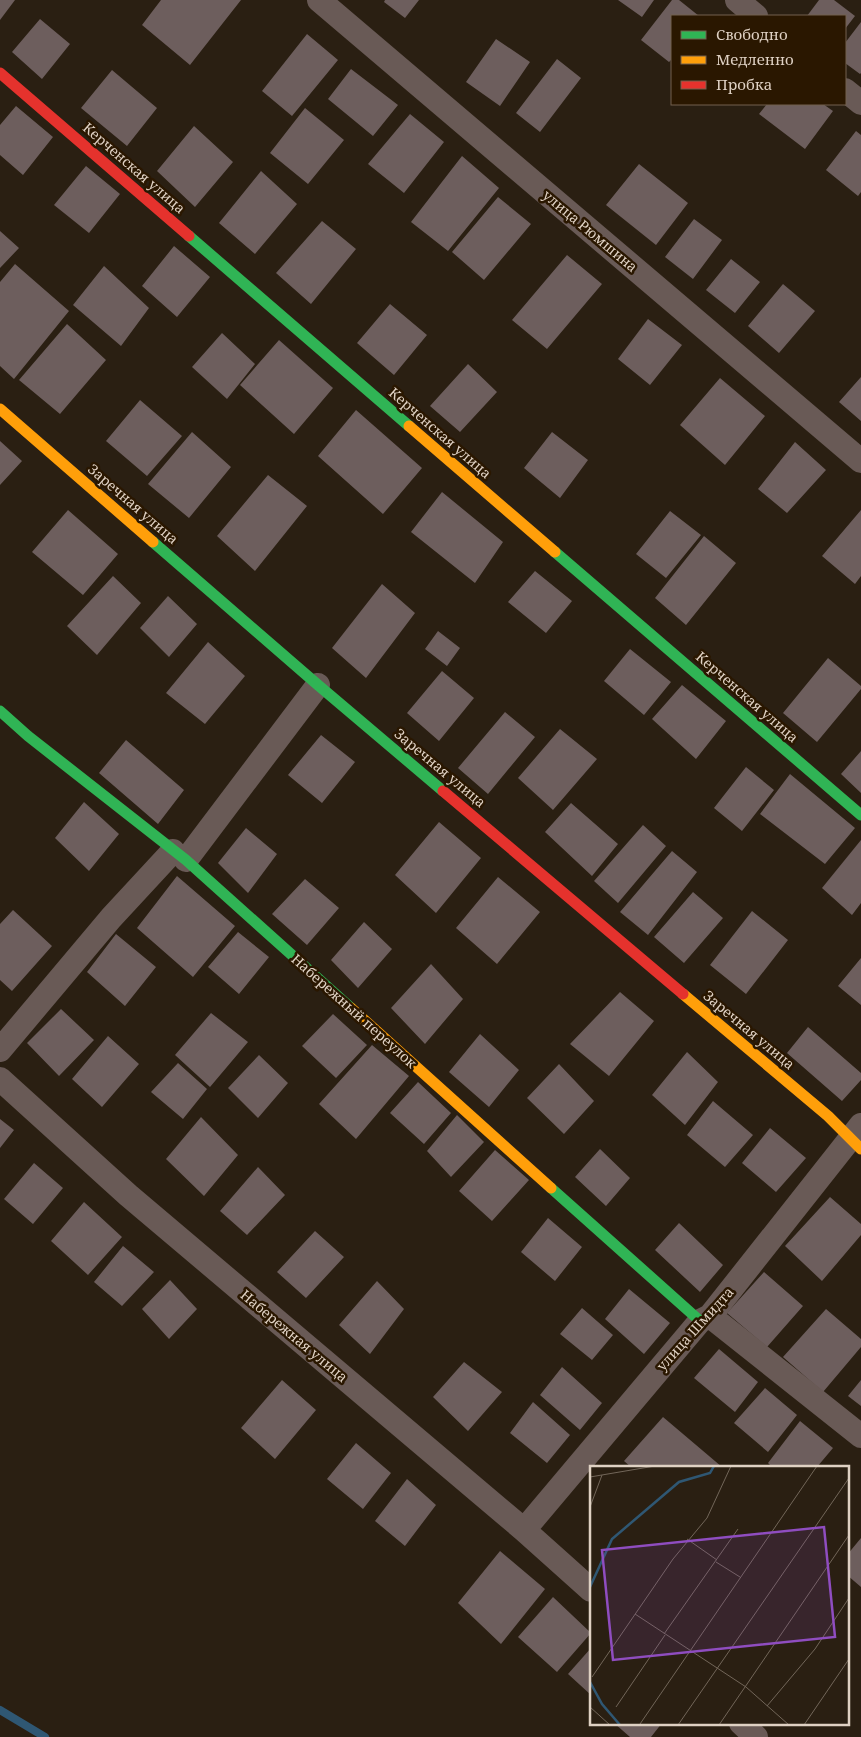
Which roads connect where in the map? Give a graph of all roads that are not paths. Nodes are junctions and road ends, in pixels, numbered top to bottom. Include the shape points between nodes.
1 (319, 0) edge
2 (737, 0) edge
3 (755, 15) edge
4 (0, 73) edge
5 (846, 91) edge
6 (861, 103) edge
7 (0, 409) edge
8 (861, 462) edge
9 (318, 685) junction
10 (0, 711) edge
11 (861, 815) edge
12 (179, 856) junction
13 (0, 1050) edge
14 (0, 1079) edge
15 (857, 1138) edge
16 (705, 1318) junction
17 (861, 1436) edge
18 (524, 1530) junction
19 (590, 1589) edge
20 (741, 1724) edge
21 (756, 1737) edge

1 - 8 street, улица Рюмшина
2 - 3 street
4 - 11 street, Керченская улица
5 - 6 street
7 - 9 street, Заречная улица
9 - 12 street
9 - 15 street, Заречная улица
10 - 12 street, Набережный переулок
12 - 13 street via 112,918
12 - 16 street, Набережный переулок
14 - 18 street, Набережная улица via 128,1195
15 - 16 street, улица Шмидта
16 - 17 street, Набережный переулок
16 - 18 street, улица Шмидта
18 - 19 street, Набережная улица
20 - 21 street

